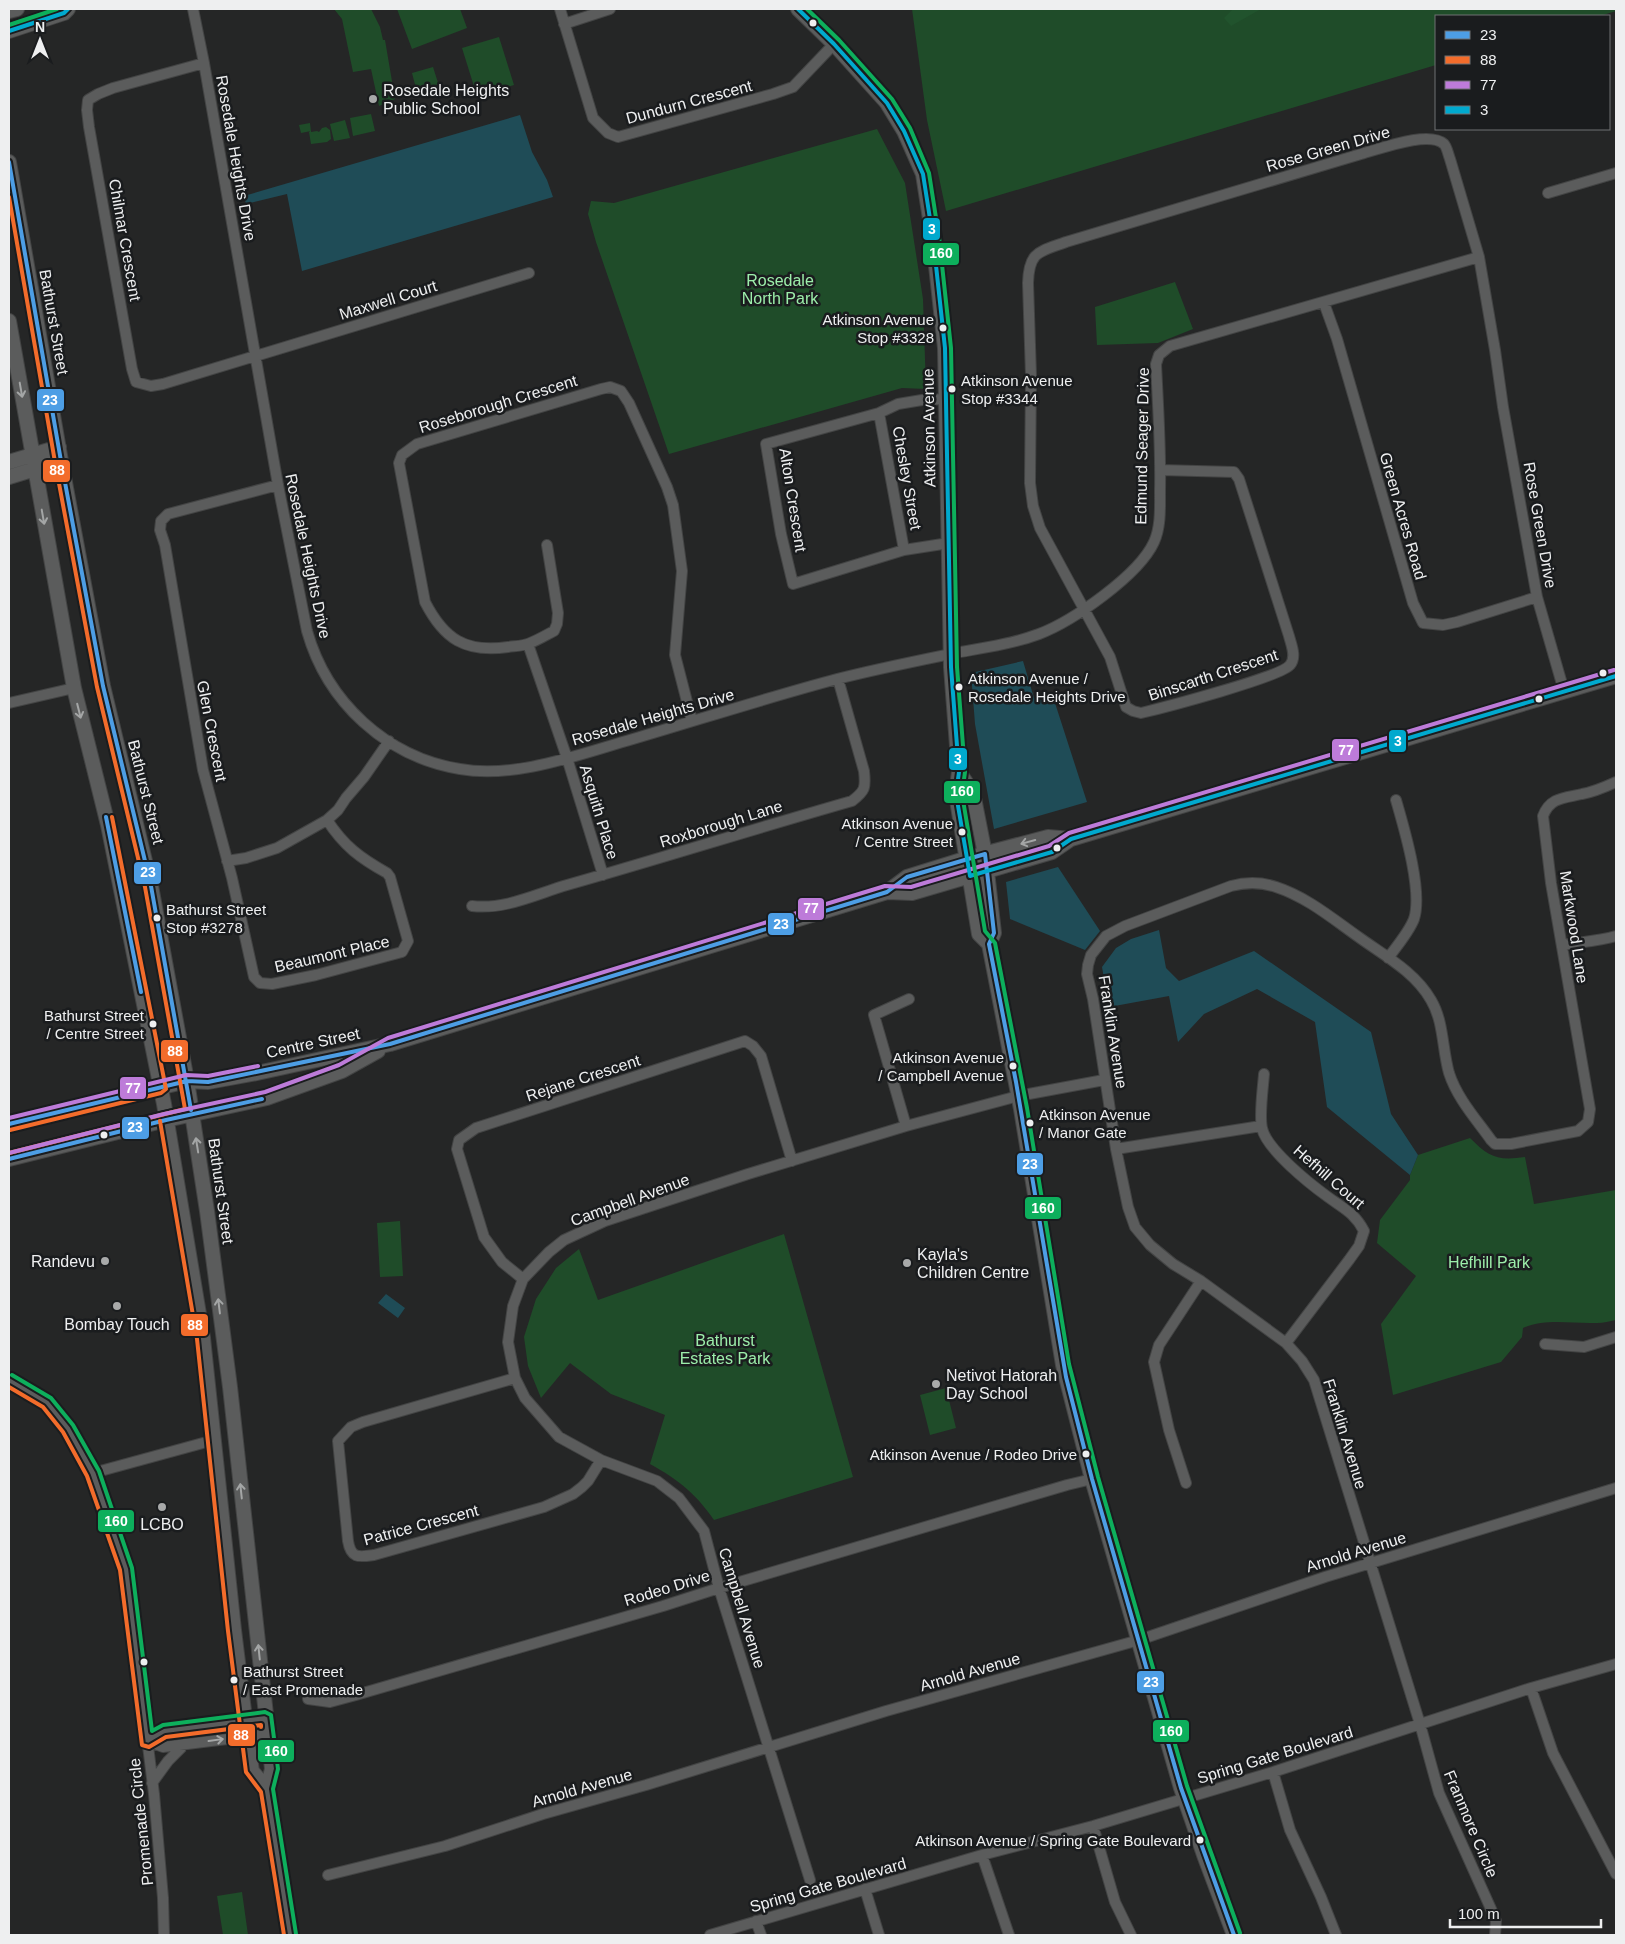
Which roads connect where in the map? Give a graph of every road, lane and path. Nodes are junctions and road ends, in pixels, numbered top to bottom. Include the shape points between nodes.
1 (17, 9) edge
2 (68, 9) edge
3 (193, 9) edge
4 (560, 9) edge
5 (610, 9) edge
6 (798, 9) edge
7 (9, 11) edge
8 (564, 24) junction
9 (9, 31) edge
10 (834, 44) junction
11 (204, 62) junction
12 (9, 162) edge
13 (1616, 173) edge
14 (1548, 193) dead end
15 (1479, 257) junction
16 (529, 273) dead end
17 (1324, 303) junction
18 (9, 321) edge
19 (256, 356) junction
20 (947, 399) junction
21 (879, 413) junction
22 (58, 447) junction
23 (33, 454) junction
24 (61, 461) junction
25 (9, 462) edge
26 (35, 469) junction
27 (1160, 470) junction
28 (9, 477) edge
29 (278, 485) junction
30 (949, 544) junction
31 (547, 545) dead end
32 (904, 550) junction
33 (1537, 597) junction
34 (1084, 608) junction
35 (528, 644) junction
36 (951, 654) junction
37 (1616, 676) edge
38 (838, 679) junction
39 (74, 688) junction
40 (1564, 691) junction
41 (9, 703) edge
42 (692, 721) junction
43 (389, 741) junction
44 (567, 758) junction
45 (959, 772) junction
46 (1616, 782) edge
47 (1396, 800) dead end
48 (327, 820) junction
49 (1071, 839) junction
50 (985, 854) junction
51 (968, 858) junction
52 (227, 861) junction
53 (987, 871) junction
54 (603, 875) junction
55 (970, 876) junction
56 (887, 892) junction
57 (472, 906) dead end
58 (1616, 936) edge
59 (989, 944) junction
60 (1562, 945) junction
61 (1388, 958) junction
62 (909, 999) dead end
63 (390, 1044) junction
64 (1264, 1074) dead end
65 (1104, 1080) junction
66 (187, 1081) junction
67 (160, 1087) junction
68 (1018, 1096) junction
69 (192, 1114) junction
70 (166, 1120) junction
71 (9, 1124) edge
72 (1586, 1125) joint
73 (906, 1126) junction
74 (1261, 1126) junction
75 (1116, 1149) junction
76 (9, 1159) edge
77 (792, 1161) junction
78 (523, 1279) junction
79 (1201, 1281) junction
80 (1616, 1337) edge
81 (1286, 1343) junction
82 (1545, 1344) dead end
83 (515, 1378) junction
84 (9, 1380) edge
85 (214, 1440) junction
86 (601, 1460) junction
87 (93, 1473) junction
88 (1092, 1479) junction
89 (1186, 1483) dead end
90 (1616, 1488) edge
91 (1369, 1564) junction
92 (719, 1588) junction
93 (1139, 1640) junction
94 (1616, 1664) edge
95 (1531, 1688) junction
96 (308, 1699) dead end
97 (266, 1718) junction
98 (245, 1721) junction
99 (1420, 1724) junction
100 (268, 1734) junction
101 (247, 1736) junction
102 (147, 1741) junction
103 (185, 1744) junction
104 (769, 1747) junction
105 (1273, 1772) junction
106 (152, 1784) junction
107 (267, 1789) junction
108 (1184, 1799) junction
109 (1093, 1826) junction
110 (982, 1855) junction
111 (1616, 1874) edge
112 (328, 1875) dead end
113 (810, 1880) dead end
114 (865, 1890) junction
115 (756, 1921) junction
116 (164, 1935) edge
117 (290, 1935) edge
118 (710, 1935) edge
119 (761, 1935) edge
120 (879, 1935) edge
121 (1009, 1935) edge
122 (1131, 1935) edge
123 (1234, 1935) edge
124 (1336, 1935) edge
125 (1495, 1935) edge

1 - 7 main road
2 - 9 main road
3 - 11 street, Rosedale Heights Drive
4 - 8 street, Dundurn Crescent
5 - 8 street
6 - 10 main road, Atkinson Avenue
8 - 10 street, Dundurn Crescent via 593,118 608,134 618,137 793,87
10 - 20 main road, Atkinson Avenue via 887,103 923,174 934,238
11 - 19 street, Rosedale Heights Drive
11 - 19 street, Chilmar Crescent via 98,94 88,100 89,127 136,382 151,386
12 - 22 main road, Bathurst Street
13 - 14 street
15 - 17 street, Edmund Seager Drive
15 - 33 street, Rose Green Drive
15 - 34 street, Rose Green Drive via 1444,145 1434,138 1424,138 1066,242 1031,259 1028,283 1033,506 1040,528
16 - 19 street, Maxwell Court
17 - 27 street, Edmund Seager Drive via 1170,346 1159,355 1156,364
17 - 33 street, Green Acres Road via 1413,603 1423,623 1443,625 1457,622
18 -> 23 main road, Bathurst Street
19 - 29 street, Rosedale Heights Drive
20 - 21 street, Alton Crescent via 898,404
20 - 30 main road, Atkinson Avenue
21 - 32 street, Chesley Street
21 - 32 street, Alton Crescent via 766,444 781,534 793,584
22 - 23 main road
22 - 24 main road, Bathurst Street
23 - 25 main road
23 - 26 main road, Bathurst Street
24 - 26 main road
24 - 66 main road, Bathurst Street via 103,686 151,886
26 - 28 main road
26 -> 39 main road, Bathurst Street
27 - 34 street, Edmund Seager Drive via 1159,517 1154,541 1133,571
27 - 34 street, Binscarth Crescent via 1234,472 1239,479 1291,643 1293,660 1290,666 1259,679 1140,713 1133,712 1123,701 1110,657
29 - 43 street, Rosedale Heights Drive via 312,651 328,683 352,714
29 - 52 street, Glen Crescent via 168,514 161,521 203,770
30 - 32 street, Alton Crescent
30 - 36 main road, Atkinson Avenue
31 - 35 street, Roseborough Crescent via 558,624 554,631
33 - 40 street, Rose Green Drive
34 - 36 street, Edmund Seager Drive via 1061,624 1038,634
35 - 42 street, Roseborough Crescent via 494,650 477,648 460,643 435,621 425,602 399,463 402,454 417,444 610,387 621,391 629,403 673,505 682,572 675,654
35 - 44 street, Asquith Place
36 - 38 street, Rosedale Heights Drive
36 - 45 main road, Atkinson Avenue
37 - 40 main road, Centre Street
38 - 42 street, Rosedale Heights Drive
38 - 54 street, Roxborough Lane via 864,771 866,786 860,796
39 - 41 street
39 -> 67 main road, Bathurst Street via 108,825
40 - 49 main road, Centre Street
42 - 44 street, Rosedale Heights Drive
43 - 44 street, Rosedale Heights Drive via 410,755 461,770 531,768
43 - 48 street via 364,777
44 - 54 street, Asquith Place
45 - 50 main road, Atkinson Avenue via 973,793
45 - 51 main road, Atkinson Avenue via 956,794
46 - 60 street, Markwood Lane via 1556,800 1547,806 1543,816
47 - 61 street via 1413,872 1416,909 1414,920
48 - 52 street via 277,848
48 - 52 street, Beaumont Place via 345,845 390,877 408,940 402,952 316,975 272,984 260,983 254,977 250,963
49 -> 50 main road, Centre Street via 1048,837
49 - 53 main road, Centre Street via 1052,852
50 - 51 main road, Centre Street
50 - 53 main road, Atkinson Avenue
51 - 55 main road, Atkinson Avenue
51 - 56 main road, Centre Street via 907,877
53 - 55 main road, Centre Street
53 - 59 main road, Atkinson Avenue via 994,933
54 - 57 street, Roxborough Lane via 499,907
55 - 56 main road, Centre Street via 912,892
55 - 59 main road, Atkinson Avenue via 979,934
56 - 63 main road, Centre Street
58 - 60 street
59 - 68 main road, Atkinson Avenue
60 - 72 street, Markwood Lane via 1590,1109
61 - 65 street, Franklin Avenue via 1296,894 1260,883 1231,886 1124,926 1106,936 1088,964
61 - 72 street, Franklin Avenue via 1416,981 1430,998 1440,1022 1453,1083 1490,1140 1495,1144 1511,1144 1569,1134
62 - 73 street via 874,1015
63 - 66 main road, Centre Street via 258,1073 208,1082
63 - 69 main road, Centre Street via 342,1071 267,1098
64 - 74 street
65 - 68 street, Campbell Avenue
65 - 75 street, Franklin Avenue
66 - 67 main road, Centre Street
66 - 69 main road, Bathurst Street
67 - 70 main road, Bathurst Street
67 - 71 main road, Centre Street
68 - 73 street, Campbell Avenue
68 - 88 main road, Atkinson Avenue via 1063,1365
69 - 70 main road, Centre Street
97 -> 69 main road, Bathurst Street via 230,1387
70 - 76 main road, Centre Street
70 - 85 main road, Bathurst Street via 203,1338
73 - 77 street, Campbell Avenue
74 - 75 street
74 - 81 street, Hefhill Court via 1266,1138 1285,1160 1312,1185 1356,1217 1364,1231 1350,1260
75 - 79 street, Franklin Avenue via 1128,1207 1136,1227 1150,1245 1172,1264
77 - 78 street, Campbell Avenue via 587,1228 564,1240
77 - 78 street, Rejane Crescent via 761,1056 745,1041 476,1128 459,1140 457,1149 484,1237 502,1262
78 - 83 street, Campbell Avenue via 513,1306 508,1342
79 - 81 street, Franklin Avenue
79 - 89 street via 1159,1345 1154,1362
80 - 82 street via 1584,1347
81 - 91 street, Franklin Avenue via 1314,1380
83 - 86 street, Campbell Avenue via 525,1398 559,1437
83 - 86 street, Patrice Crescent via 350,1426 338,1441 352,1553 362,1557 374,1555 544,1507 582,1487
84 - 87 street, Promenade Circle via 47,1402 68,1428
85 - 87 street
85 - 98 main road, Bathurst Street
86 - 92 street, Campbell Avenue via 657,1481 679,1498 704,1531
87 - 102 street, Promenade Circle via 126,1569
88 - 92 street, Rodeo Drive
88 - 93 main road, Atkinson Avenue
90 - 91 street, Arnold Avenue
91 - 93 street, Arnold Avenue
91 - 99 street, Franklin Avenue
92 - 96 street, Rodeo Drive via 356,1695 330,1702
92 - 104 street, Campbell Avenue
93 - 104 street, Arnold Avenue
93 - 108 main road, Atkinson Avenue
94 - 95 street, Spring Gate Boulevard
95 - 99 street, Spring Gate Boulevard
95 - 111 street via 1553,1753
97 - 98 street
97 - 100 main road, Bathurst Street
98 - 101 main road, Bathurst Street
98 - 102 street via 164,1731
99 - 105 street, Spring Gate Boulevard
99 - 125 street, Franmore Circle via 1439,1793 1496,1921
100 - 101 street
100 - 107 main road, Bathurst Street via 272,1768
103 -> 101 street
101 - 107 main road, Bathurst Street via 252,1771
102 - 103 street via 163,1747
102 - 106 street, Promenade Circle
103 - 106 street
104 - 112 street, Arnold Avenue via 445,1846
104 - 113 street, Campbell Avenue
105 - 108 street, Spring Gate Boulevard
105 - 124 street via 1290,1830
106 - 116 street, Promenade Circle
107 - 117 main road, Bathurst Street
108 - 109 street, Spring Gate Boulevard
108 - 123 main road, Atkinson Avenue
109 - 110 street, Spring Gate Boulevard
109 - 122 street via 1115,1902
110 - 114 street, Spring Gate Boulevard
110 - 121 street
114 - 115 street, Spring Gate Boulevard
114 - 120 street
115 - 118 street, Spring Gate Boulevard
115 - 119 street

